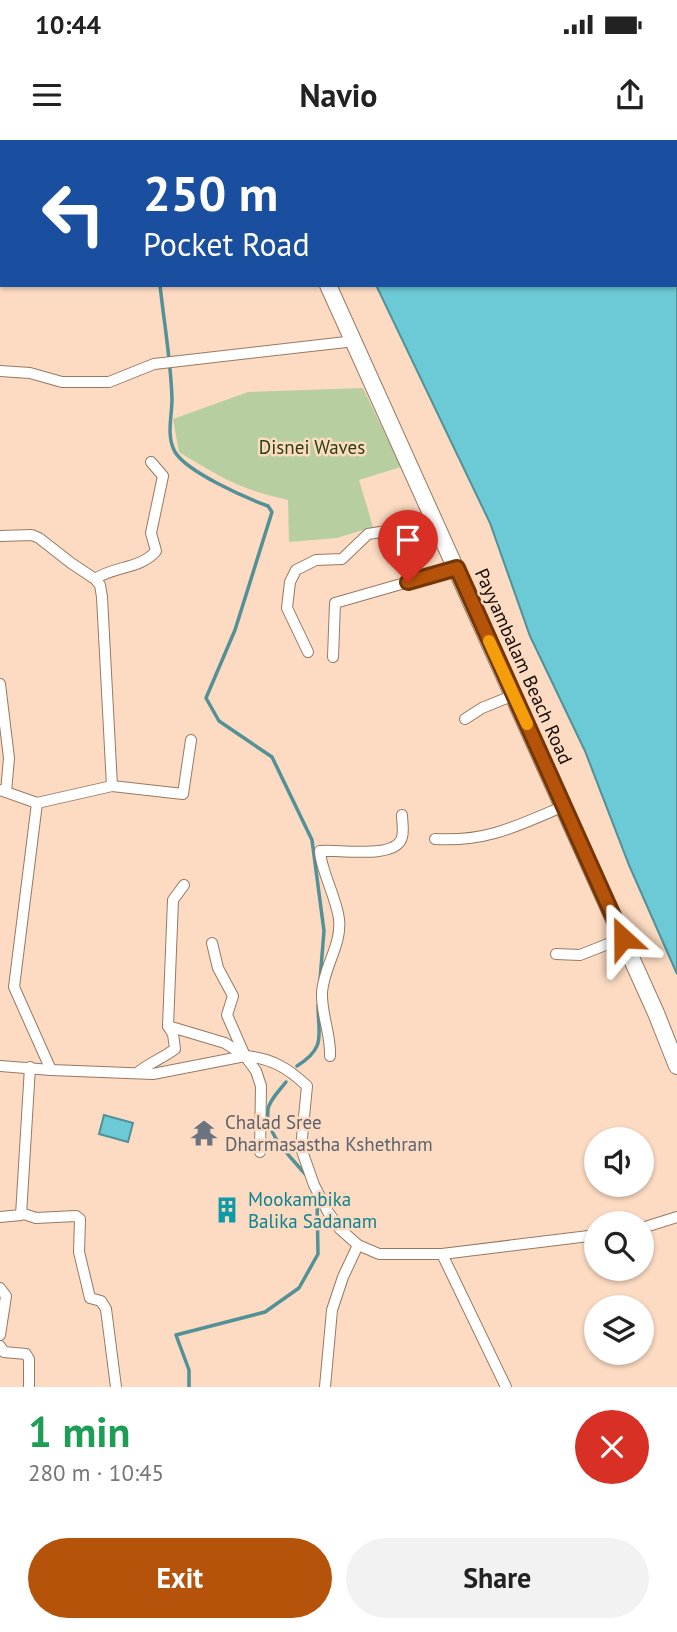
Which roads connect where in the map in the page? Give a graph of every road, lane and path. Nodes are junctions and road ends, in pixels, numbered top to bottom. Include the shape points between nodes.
1 (329, 287) edge
2 (355, 341) junction
3 (0, 371) edge
4 (151, 463) dead end
5 (436, 523) junction
6 (0, 536) edge
7 (457, 568) junction
8 (96, 579) junction
9 (308, 652) dead end
10 (333, 657) dead end
11 (0, 684) edge
12 (514, 695) junction
13 (465, 719) dead end
14 (191, 740) dead end
15 (112, 786) junction
16 (3, 791) edge
17 (37, 803) junction
18 (564, 806) junction
19 (402, 815) dead end
20 (436, 839) dead end
21 (184, 885) dead end
22 (623, 938) junction
23 (212, 943) dead end
24 (556, 954) dead end
25 (168, 1026) junction
26 (245, 1056) junction
27 (330, 1056) dead end
28 (0, 1066) edge
29 (677, 1066) edge
30 (30, 1068) junction
31 (51, 1070) junction
32 (137, 1073) junction
33 (260, 1152) dead end
34 (21, 1213) junction
35 (0, 1217) edge
36 (677, 1217) edge
37 (654, 1224) edge
38 (584, 1237) edge
39 (358, 1245) junction
40 (442, 1254) junction
41 (0, 1288) edge
42 (0, 1335) edge
43 (0, 1346) edge
44 (29, 1387) edge
45 (116, 1387) edge
46 (325, 1387) edge
47 (506, 1387) edge

1 - 2 main road, Payyambalam Beach Road
2 - 3 street via 170,363 141,368 109,382 62,382
2 - 5 main road, Payyambalam Beach Road
4 - 8 street via 163,476 151,533 156,551 151,558
5 - 7 main road, Payyambalam Beach Road
5 - 9 street via 368,534 342,559 316,560 296,570 287,608
6 - 8 street via 39,538
7 - 10 street via 335,603
7 - 12 main road, Payyambalam Beach Road
8 - 15 street via 103,597
11 - 16 street via 9,758
12 - 13 street
12 - 18 main road, Payyambalam Beach Road
14 - 15 street via 183,794
15 - 17 street
16 - 17 street
17 - 31 street via 14,987
18 - 20 street via 478,839
18 - 22 main road, Payyambalam Beach Road
19 - 27 street via 403,836 388,849 320,851 339,919 339,938 322,996
21 - 25 street via 173,900
22 - 24 street via 580,955
22 - 29 main road, Payyambalam Beach Road
23 - 26 street via 218,968 233,996 227,1015
25 - 26 street via 225,1043
25 - 32 street via 175,1049
26 - 32 street
26 - 33 street via 261,1086
26 - 39 street via 278,1063 307,1086 301,1147 328,1212
28 - 30 street
30 - 31 street
30 - 34 street
31 - 32 street
34 - 35 street
34 - 45 street via 80,1219 79,1252 90,1298 104,1303 109,1320
36 - 37 street
38 - 40 street
39 - 40 street via 379,1254
39 - 46 street via 332,1310
40 - 47 street
41 - 42 street via 6,1296
43 - 44 street via 4,1352 26,1354

